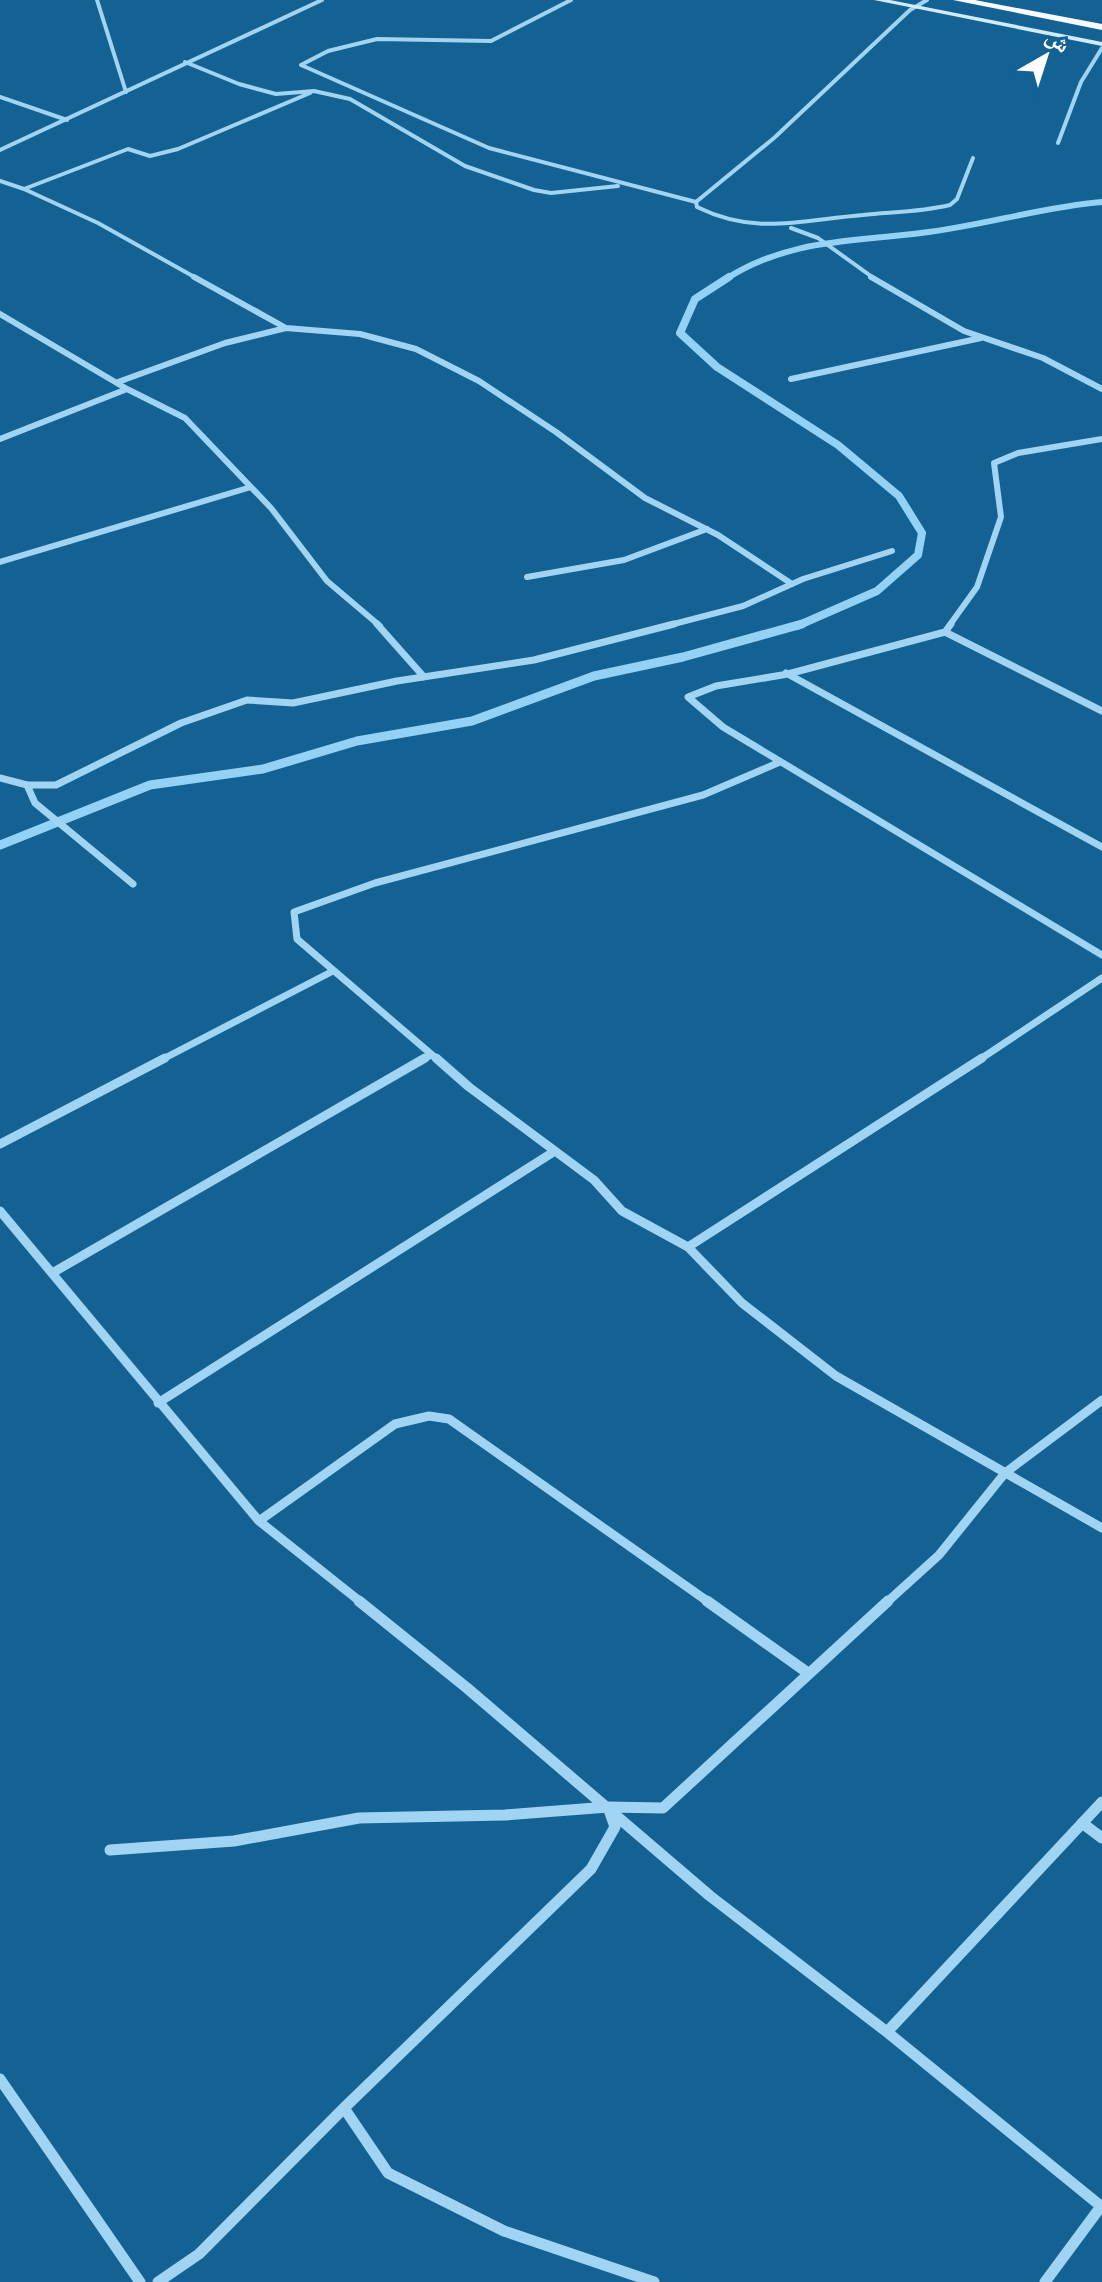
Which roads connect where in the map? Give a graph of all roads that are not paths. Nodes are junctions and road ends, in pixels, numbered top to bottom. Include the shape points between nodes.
1 (97, 0) edge
2 (322, 0) edge
3 (571, 0) edge
4 (878, 0) edge
5 (927, 0) edge
6 (958, 0) edge
7 (1025, 0) edge
8 (914, 7) junction
9 (1102, 15) edge
10 (1102, 27) edge
11 (1102, 46) edge
12 (185, 62) junction
13 (314, 91) junction
14 (126, 92) junction
15 (0, 97) edge
16 (67, 120) junction
17 (1058, 143) dead end
18 (0, 150) edge
19 (973, 158) dead end
20 (0, 181) edge
21 (626, 185) junction
22 (24, 189) junction
23 (696, 202) junction
24 (787, 227) junction
25 (0, 314) edge
26 (286, 328) junction
27 (981, 338) junction
28 (791, 379) dead end
29 (118, 382) junction
30 (127, 389) junction
31 (1102, 389) edge
32 (0, 439) edge
33 (1102, 439) edge
34 (251, 487) junction
35 (707, 529) junction
36 (892, 551) dead end
37 (0, 562) edge
38 (527, 577) dead end
39 (792, 584) junction
40 (945, 632) junction
41 (786, 673) junction
42 (424, 677) junction
43 (1102, 711) edge
44 (780, 762) junction
45 (0, 778) edge
46 (27, 785) junction
47 (1102, 847) edge
48 (133, 884) dead end
49 (1102, 955) edge
50 (333, 971) junction
51 (1102, 978) edge
52 (431, 1055) junction
53 (0, 1144) edge
54 (555, 1151) junction
55 (0, 1211) edge
56 (688, 1247) junction
57 (54, 1272) junction
58 (1102, 1400) edge
59 (158, 1403) junction
60 (1005, 1473) junction
61 (259, 1521) junction
62 (1102, 1528) edge
63 (808, 1673) junction
64 (1102, 1802) edge
65 (608, 1807) junction
66 (1082, 1823) junction
67 (1102, 1838) edge
68 (110, 1850) dead end
69 (887, 2032) junction
70 (0, 2079) edge
71 (344, 2108) junction
72 (1102, 2206) edge
73 (140, 2282) edge
74 (158, 2282) edge
75 (654, 2282) edge
76 (1045, 2282) edge

1 - 14 street
2 - 12 street
3 - 21 street via 491,41 377,39 328,51 301,65 489,148
4 - 8 main road
5 - 8 street
6 - 10 highway
7 - 9 highway
8 - 11 main road
8 - 23 street via 774,138
11 - 17 street via 1081,78
12 - 13 street via 276,94
12 - 14 street
13 - 21 street via 350,99 465,166 534,190
13 - 22 street via 178,149 150,156 128,149
14 - 16 street
15 - 16 street
16 - 18 street
19 - 24 street via 950,205
20 - 22 street
21 - 23 street
22 - 26 street via 98,223
23 - 24 street via 711,215 732,221
24 - 27 street via 818,238 855,267
25 - 29 street
26 - 29 street via 225,343
26 - 35 street via 360,334 416,349 492,389 645,498
27 - 28 street
27 - 31 street via 1043,358
29 - 30 street
30 - 32 street
30 - 34 street via 185,418
33 - 40 street via 1018,453 994,463 1001,517 977,587
34 - 37 street
34 - 42 street via 327,581 388,633
35 - 38 street via 624,560
35 - 39 street
36 - 39 street
39 - 42 street via 743,606 661,629 534,660
40 - 41 street
40 - 43 street
41 - 44 street via 705,687 688,697 723,727
41 - 47 street
42 - 46 street via 293,703 247,700 181,723 56,785
44 - 49 street
44 - 50 street via 703,795 375,883 294,912 297,939
45 - 46 street
46 - 48 street via 35,803
50 - 52 street
50 - 53 street
51 - 56 street
52 - 54 street
52 - 57 street
54 - 56 street via 594,1180 622,1211
54 - 59 street
55 - 57 street
56 - 60 street via 742,1303 836,1376
57 - 59 street
58 - 60 street
59 - 61 street
60 - 62 street
60 - 63 street via 939,1555
61 - 63 street via 395,1424 429,1416 449,1419
61 - 65 street
63 - 65 street via 663,1808
64 - 66 street
65 - 68 street via 359,1818 234,1841
65 - 69 street via 710,1896
65 - 71 street via 615,1827 591,1869
66 - 67 street
66 - 69 street
69 - 72 street
70 - 73 street
71 - 74 street via 199,2254
71 - 75 street via 388,2173 504,2231
72 - 76 street

